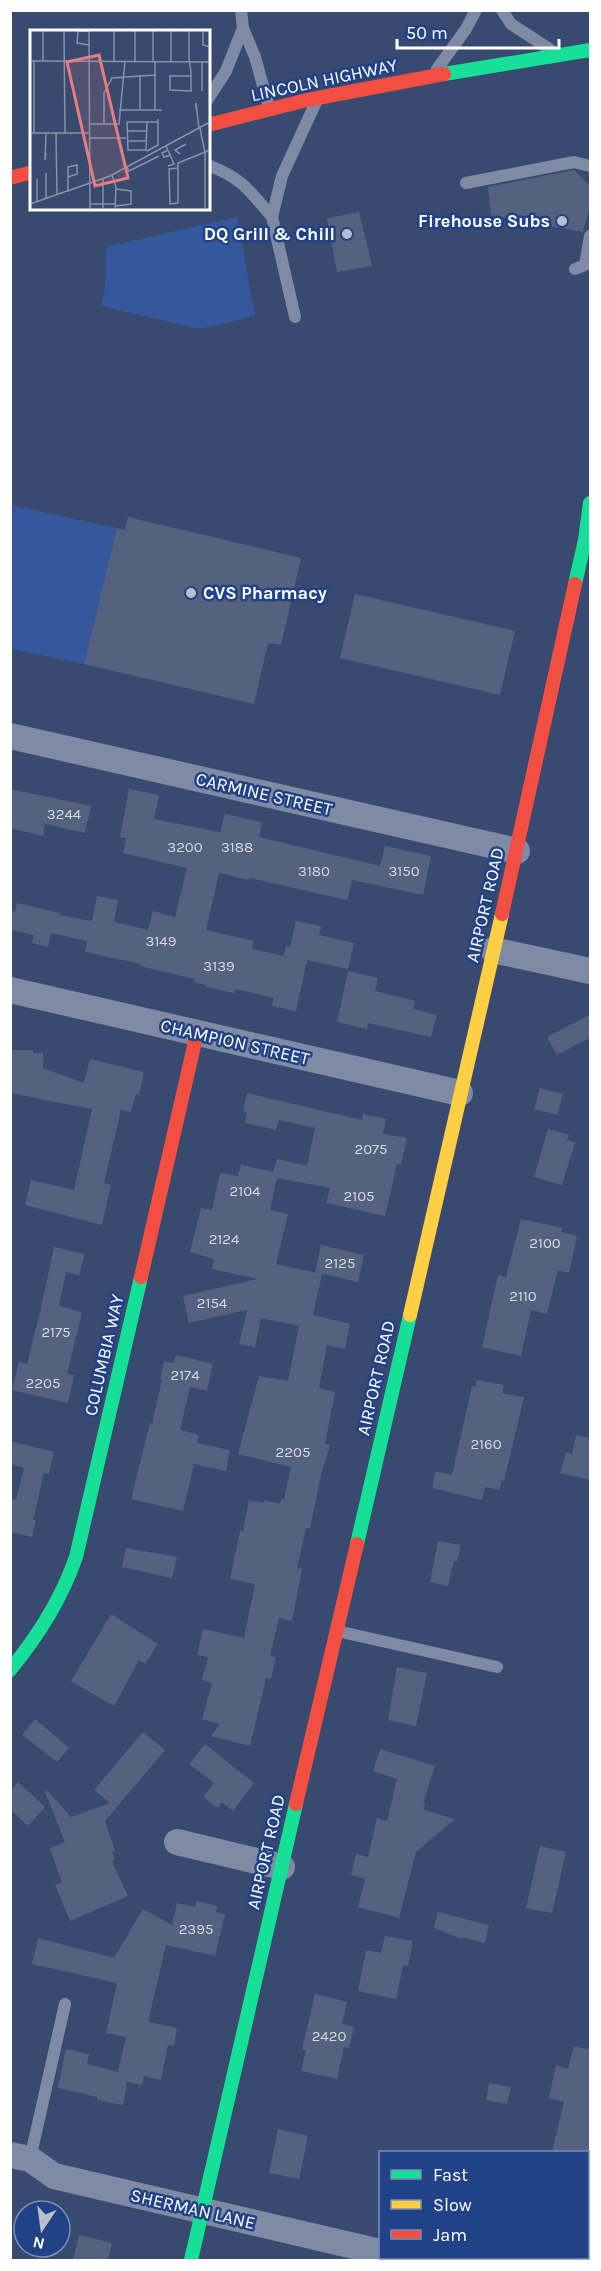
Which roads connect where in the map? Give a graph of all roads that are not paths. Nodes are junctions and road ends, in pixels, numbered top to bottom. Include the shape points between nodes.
1 (242, 10) edge
2 (476, 10) edge
3 (502, 10) edge
4 (243, 28) junction
5 (591, 50) edge
6 (560, 55) junction
7 (432, 76) junction
8 (210, 96) edge
9 (318, 98) junction
10 (270, 110) junction
11 (210, 125) edge
12 (210, 166) edge
13 (591, 166) edge
14 (30, 173) edge
15 (10, 178) edge
16 (466, 183) dead end
17 (272, 217) junction
18 (591, 236) edge
19 (575, 269) dead end
20 (295, 317) dead end
21 (591, 503) edge
22 (10, 736) edge
23 (517, 850) junction
24 (493, 950) junction
25 (591, 971) edge
26 (10, 990) edge
27 (197, 1033) junction
28 (460, 1093) junction
29 (335, 1631) junction
30 (497, 1667) dead end
31 (10, 1670) edge
32 (177, 1842) dead end
33 (282, 1867) junction
34 (65, 2004) dead end
35 (20, 2157) edge
36 (202, 2210) junction
37 (379, 2252) edge
38 (191, 2260) edge

1 - 4 lane
2 - 7 lane
3 - 6 lane via 525,35
4 - 8 lane via 226,71
4 - 10 lane
5 - 6 main road, LINCOLN HIGHWAY
6 - 7 main road, LINCOLN HIGHWAY
7 - 9 main road, LINCOLN HIGHWAY
9 - 10 main road, LINCOLN HIGHWAY
9 - 17 lane via 282,176
10 - 11 main road, LINCOLN HIGHWAY
12 - 17 lane via 244,183
13 - 16 lane via 574,162
14 - 15 main road
17 - 20 lane
18 - 19 lane via 585,265
21 - 23 main road, AIRPORT ROAD
22 - 23 street, CARMINE STREET
23 - 24 main road, AIRPORT ROAD
24 - 25 street
24 - 28 main road, AIRPORT ROAD
26 - 27 street, CHAMPION STREET
27 - 28 street, CHAMPION STREET
27 - 31 main road, COLUMBIA WAY via 76,1557 65,1590 45,1627
28 - 29 main road, AIRPORT ROAD
29 - 30 lane
29 - 33 main road, AIRPORT ROAD
32 - 33 street
33 - 36 main road, AIRPORT ROAD
34 - 35 lane
35 - 36 street, SHERMAN LANE via 54,2176
36 - 37 street, SHERMAN LANE
36 - 38 main road, AIRPORT ROAD

